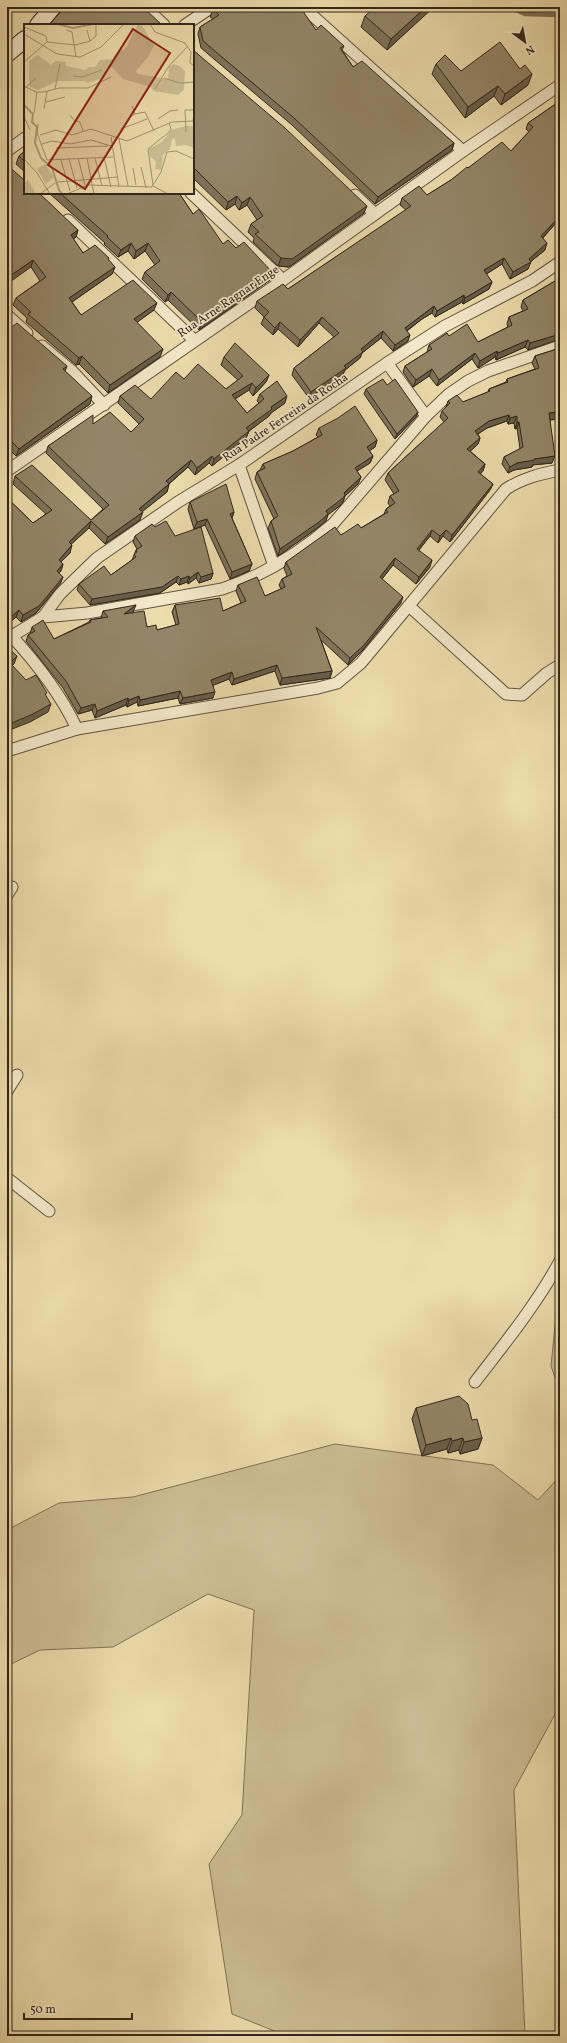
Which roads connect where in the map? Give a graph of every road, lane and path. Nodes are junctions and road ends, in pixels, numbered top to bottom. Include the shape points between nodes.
1 (53, 7) edge
2 (145, 7) edge
3 (212, 7) edge
4 (303, 7) edge
5 (39, 24) edge
6 (163, 24) edge
7 (187, 24) edge
8 (24, 40) edge
9 (7, 54) edge
10 (560, 85) edge
11 (24, 139) edge
12 (7, 151) edge
13 (463, 151) junction
14 (348, 188) edge
15 (192, 194) edge
16 (59, 212) edge
17 (375, 214) junction
18 (560, 262) edge
19 (283, 280) junction
20 (7, 315) edge
21 (194, 340) junction
22 (560, 346) edge
23 (387, 363) junction
24 (104, 405) junction
25 (426, 416) junction
26 (239, 465) junction
27 (9, 467) edge
28 (560, 470) edge
29 (274, 566) junction
30 (409, 606) junction
31 (43, 617) junction
32 (9, 633) edge
33 (560, 665) edge
34 (77, 729) junction
35 (7, 751) edge
36 (17, 1075) dead end
37 (7, 1091) edge
38 (7, 1178) edge
39 (49, 1211) dead end
40 (560, 1261) edge
41 (475, 1382) dead end

1 - 5 street
2 - 6 street
3 - 7 street
4 - 13 street
8 - 9 street
10 - 13 street, Rua Arne Ragnar Enge
11 - 12 street
13 - 17 street, Rua Arne Ragnar Enge
14 - 17 street
15 - 19 street
16 - 21 street
17 - 19 street, Rua Arne Ragnar Enge
18 - 23 street, Rua Padre Ferreira da Rocha via 532,281 445,326
19 - 21 street, Rua Arne Ragnar Enge
20 - 24 street via 72,371
21 - 24 street, Rua Arne Ragnar Enge
22 - 25 street, Rua Padre Ferreira da Rocha via 488,371 468,381
23 - 25 street
23 - 26 street, Rua Padre Ferreira da Rocha
24 - 27 street, Rua Arne Ragnar Enge
25 - 29 street, Rua Padre Ferreira da Rocha via 333,524 317,538
26 - 29 street
26 - 31 street, Rua Padre Ferreira da Rocha via 178,502 97,558 60,594
28 - 30 street via 530,476 506,489
29 - 31 street, Rua Padre Ferreira da Rocha via 222,589 87,613
30 - 33 street via 506,694 522,695
30 - 34 street via 361,663 336,683
31 - 32 street, Rua Padre Ferreira da Rocha
32 - 34 street via 49,680
34 - 35 street
36 - 37 street
38 - 39 street
40 - 41 street via 548,1284

